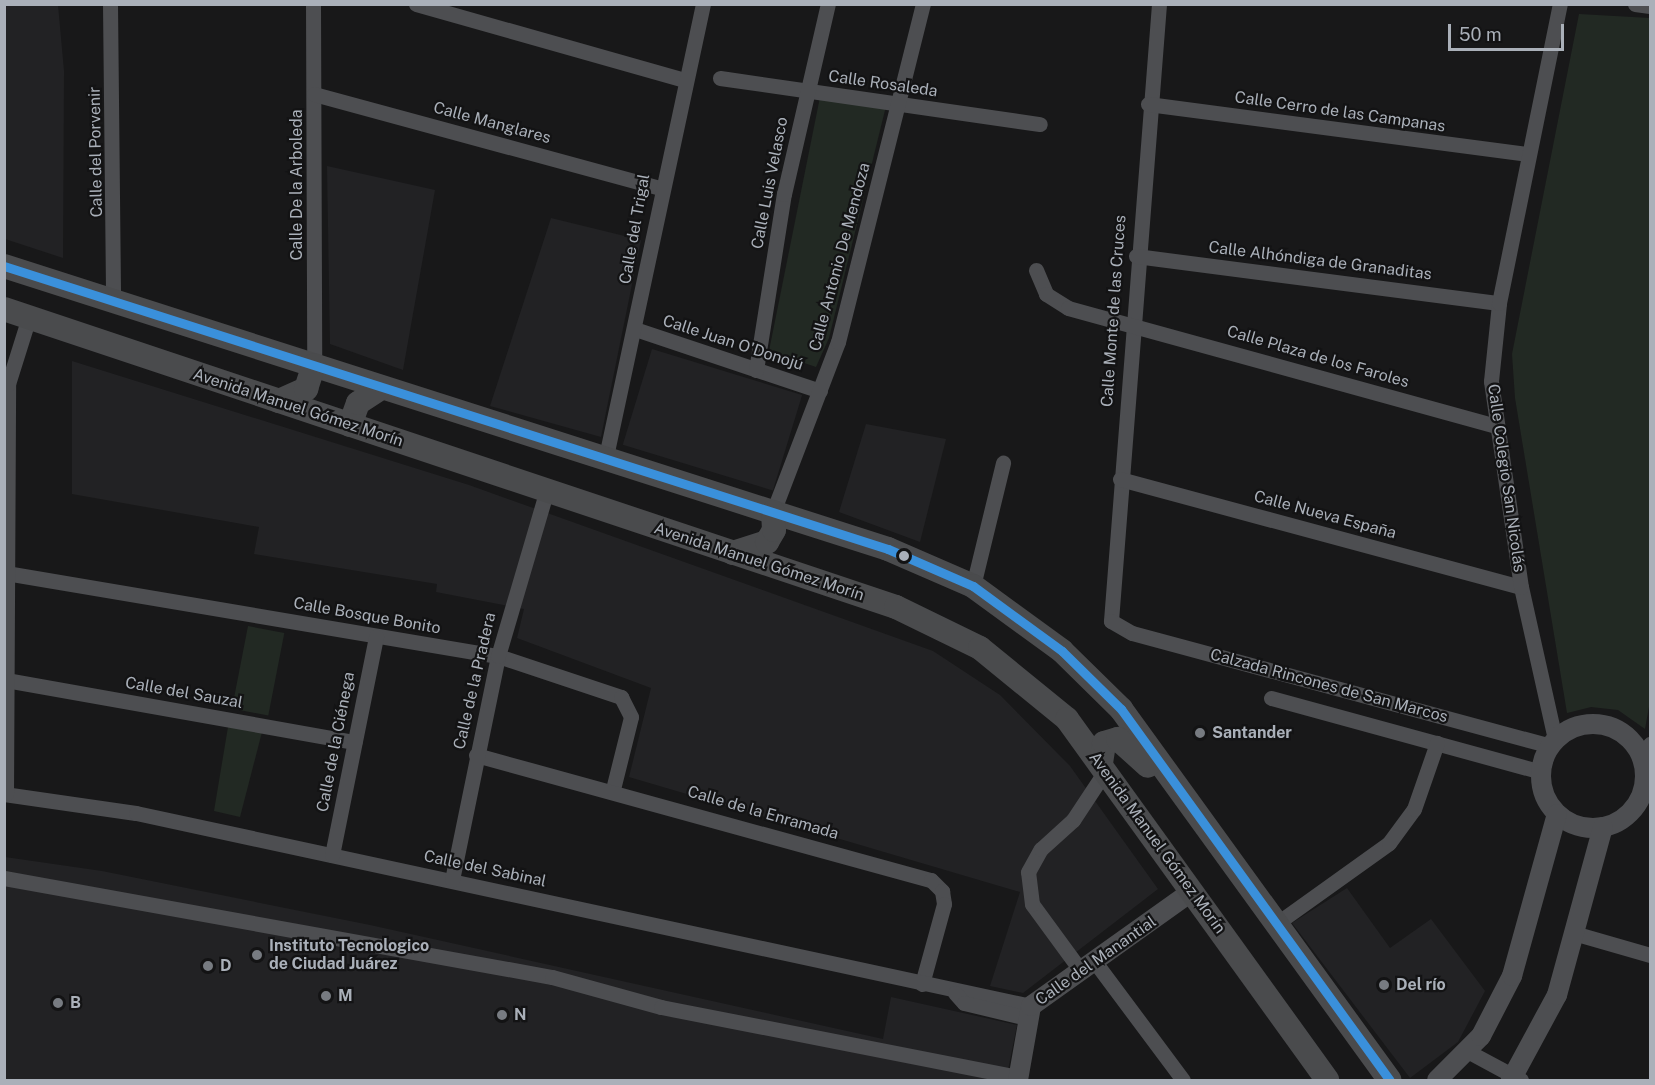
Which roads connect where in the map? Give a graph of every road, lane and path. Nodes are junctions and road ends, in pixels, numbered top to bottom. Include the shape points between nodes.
1 (110, 4) edge
2 (313, 4) edge
3 (416, 4) edge
4 (703, 4) edge
5 (828, 4) edge
6 (923, 4) edge
7 (1159, 4) edge
8 (1560, 4) edge
9 (1635, 4) edge
10 (1650, 6) edge
11 (720, 78) dead end
12 (684, 80) junction
13 (807, 91) junction
14 (314, 94) junction
15 (898, 104) junction
16 (1148, 104) junction
17 (1040, 124) dead end
18 (1528, 154) junction
19 (660, 188) junction
20 (1136, 256) junction
21 (4, 266) edge
22 (1036, 270) dead end
23 (113, 299) junction
24 (1499, 303) junction
25 (4, 309) edge
26 (28, 317) junction
27 (1131, 322) junction
28 (635, 329) junction
29 (314, 365) junction
30 (756, 370) junction
31 (381, 388) junction
32 (820, 391) junction
33 (279, 401) junction
34 (6, 416) edge
35 (350, 425) junction
36 (1496, 426) junction
37 (605, 461) junction
38 (1004, 463) dead end
39 (1120, 479) junction
40 (546, 493) junction
41 (773, 512) junction
42 (733, 553) junction
43 (6, 573) junction
44 (973, 586) junction
45 (1521, 587) junction
46 (1111, 621) joint
47 (376, 636) junction
48 (498, 656) junction
49 (6, 680) junction
50 (1271, 698) dead end
51 (355, 742) junction
52 (1553, 742) junction
53 (1437, 744) junction
54 (476, 756) junction
55 (1647, 761) edge
56 (1103, 766) junction
57 (1541, 772) junction
58 (613, 789) junction
59 (5, 794) edge
60 (1645, 801) edge
61 (1194, 809) junction
62 (1557, 814) junction
63 (1603, 827) junction
64 (332, 855) junction
65 (4, 878) edge
66 (452, 880) junction
67 (1192, 891) junction
68 (1276, 924) junction
69 (1577, 934) junction
70 (1650, 955) edge
71 (1088, 966) junction
72 (922, 984) junction
73 (1029, 1012) junction
74 (1469, 1052) junction
75 (1018, 1079) edge
76 (1183, 1080) edge
77 (1327, 1080) edge
78 (1390, 1080) edge
79 (1437, 1080) edge
80 (1515, 1080) edge

1 - 23 street, Calle del Porvenir
2 - 14 street, Calle De la Arboleda
3 - 12 street
4 - 12 street, Calle del Trigal
5 - 13 street, Calle Luis Velasco
6 - 15 street, Calle Antonio De Mendoza
7 - 16 street, Calle Monte de las Cruces
8 - 18 street, Calle Colegio San Nicolás
9 - 10 street
11 - 13 street, Calle Rosaleda
12 - 19 street, Calle del Trigal
13 - 15 street, Calle Rosaleda
13 - 30 street, Calle Luis Velasco
14 - 19 street, Calle Manglares
14 - 29 street, Calle De la Arboleda
15 - 17 street, Calle Rosaleda
15 - 32 street, Calle Antonio De Mendoza via 838,342
16 - 18 street, Calle Cerro de las Campanas
16 - 20 street, Calle Monte de las Cruces
18 - 24 street, Calle Colegio San Nicolás
19 - 28 street, Calle del Trigal
20 - 24 street, Calle Alhóndiga de Granaditas
20 - 27 street, Calle Monte de las Cruces
21 - 23 main road
22 - 27 street, Calle Plaza de los Faroles via 1053,302
23 - 29 main road
24 - 36 street, Calle Colegio San Nicolás via 1492,370
25 - 26 main road, Avenida Manuel Gómez Morín
26 - 33 main road, Avenida Manuel Gómez Morín
26 - 34 street via 8,384
27 - 36 street, Calle Plaza de los Faroles
27 - 39 street, Calle Monte de las Cruces
28 - 30 street, Calle Juan O'Donojú
28 - 37 street, Calle del Trigal
29 - 31 main road
29 - 33 main road via 306,389
30 - 32 street, Calle Juan O'Donojú
31 - 35 main road via 358,403
31 - 37 main road
32 - 41 street, Calle Antonio De Mendoza
33 - 35 main road, Avenida Manuel Gómez Morín
34 - 43 street
35 - 40 main road, Avenida Manuel Gómez Morín
36 - 45 street, Calle Colegio San Nicolás
37 - 41 main road
38 - 44 street
39 - 45 street, Calle Nueva España
39 - 46 street, Calle Monte de las Cruces
40 - 42 main road, Avenida Manuel Gómez Morín
40 - 48 street, Calle de la Pradera
41 - 42 main road via 774,530 767,542
41 - 44 main road via 899,553
42 - 56 main road, Avenida Manuel Gómez Morín via 896,607 980,648 1044,696
43 - 47 street, Calle Bosque Bonito
43 - 49 street
44 - 61 main road via 1062,651 1121,709
45 - 52 street, Calle Colegio San Nicolás
46 - 52 street, Calzada Rincones de San Marcos via 1132,633
47 - 48 street, Calle Bosque Bonito
47 - 51 street, Calle de la Ciénega
48 - 54 street, Calle de la Pradera
48 - 58 street, Calle Bosque Bonito via 625,701 631,717
49 - 51 street, Calle del Sauzal
49 - 59 street
50 - 53 street, Calzada Rincones de San Marcos
51 - 64 street, Calle de la Ciénega
52 - 55 street via 1574,727 1601,723 1625,734
52 - 57 street
53 - 57 street, Calzada Rincones de San Marcos
53 - 68 street via 1414,809 1389,843
54 - 58 street, Calle de la Enramada
54 - 66 street, Calle de la Pradera
55 - 60 street
56 - 61 main road via 1104,743 1118,739 1139,754 1181,811
56 - 67 main road, Avenida Manuel Gómez Morín
56 - 71 street via 1073,820 1041,849 1028,872 1032,904
57 - 62 street via 1547,801
58 - 72 street, Calle de la Enramada via 931,880 942,891 944,904
59 - 64 street, Calle del Sabinal via 136,813
60 - 63 street via 1625,818
61 - 68 main road
62 - 63 street via 1578,826
62 - 74 street via 1512,976
63 - 69 street
64 - 66 street, Calle del Sabinal
65 - 75 street via 552,977 661,1007
66 - 72 street, Calle del Sabinal
67 - 71 street, Calle del Manantial
67 - 77 main road, Avenida Manuel Gómez Morín
68 - 78 main road
69 - 70 street
69 - 80 street via 1557,995
71 - 73 street, Calle del Manantial
71 - 76 street
72 - 73 street, Calle del Sabinal via 955,993 964,1003
73 - 75 street, Calle del Manantial
74 - 79 street
74 - 80 street

